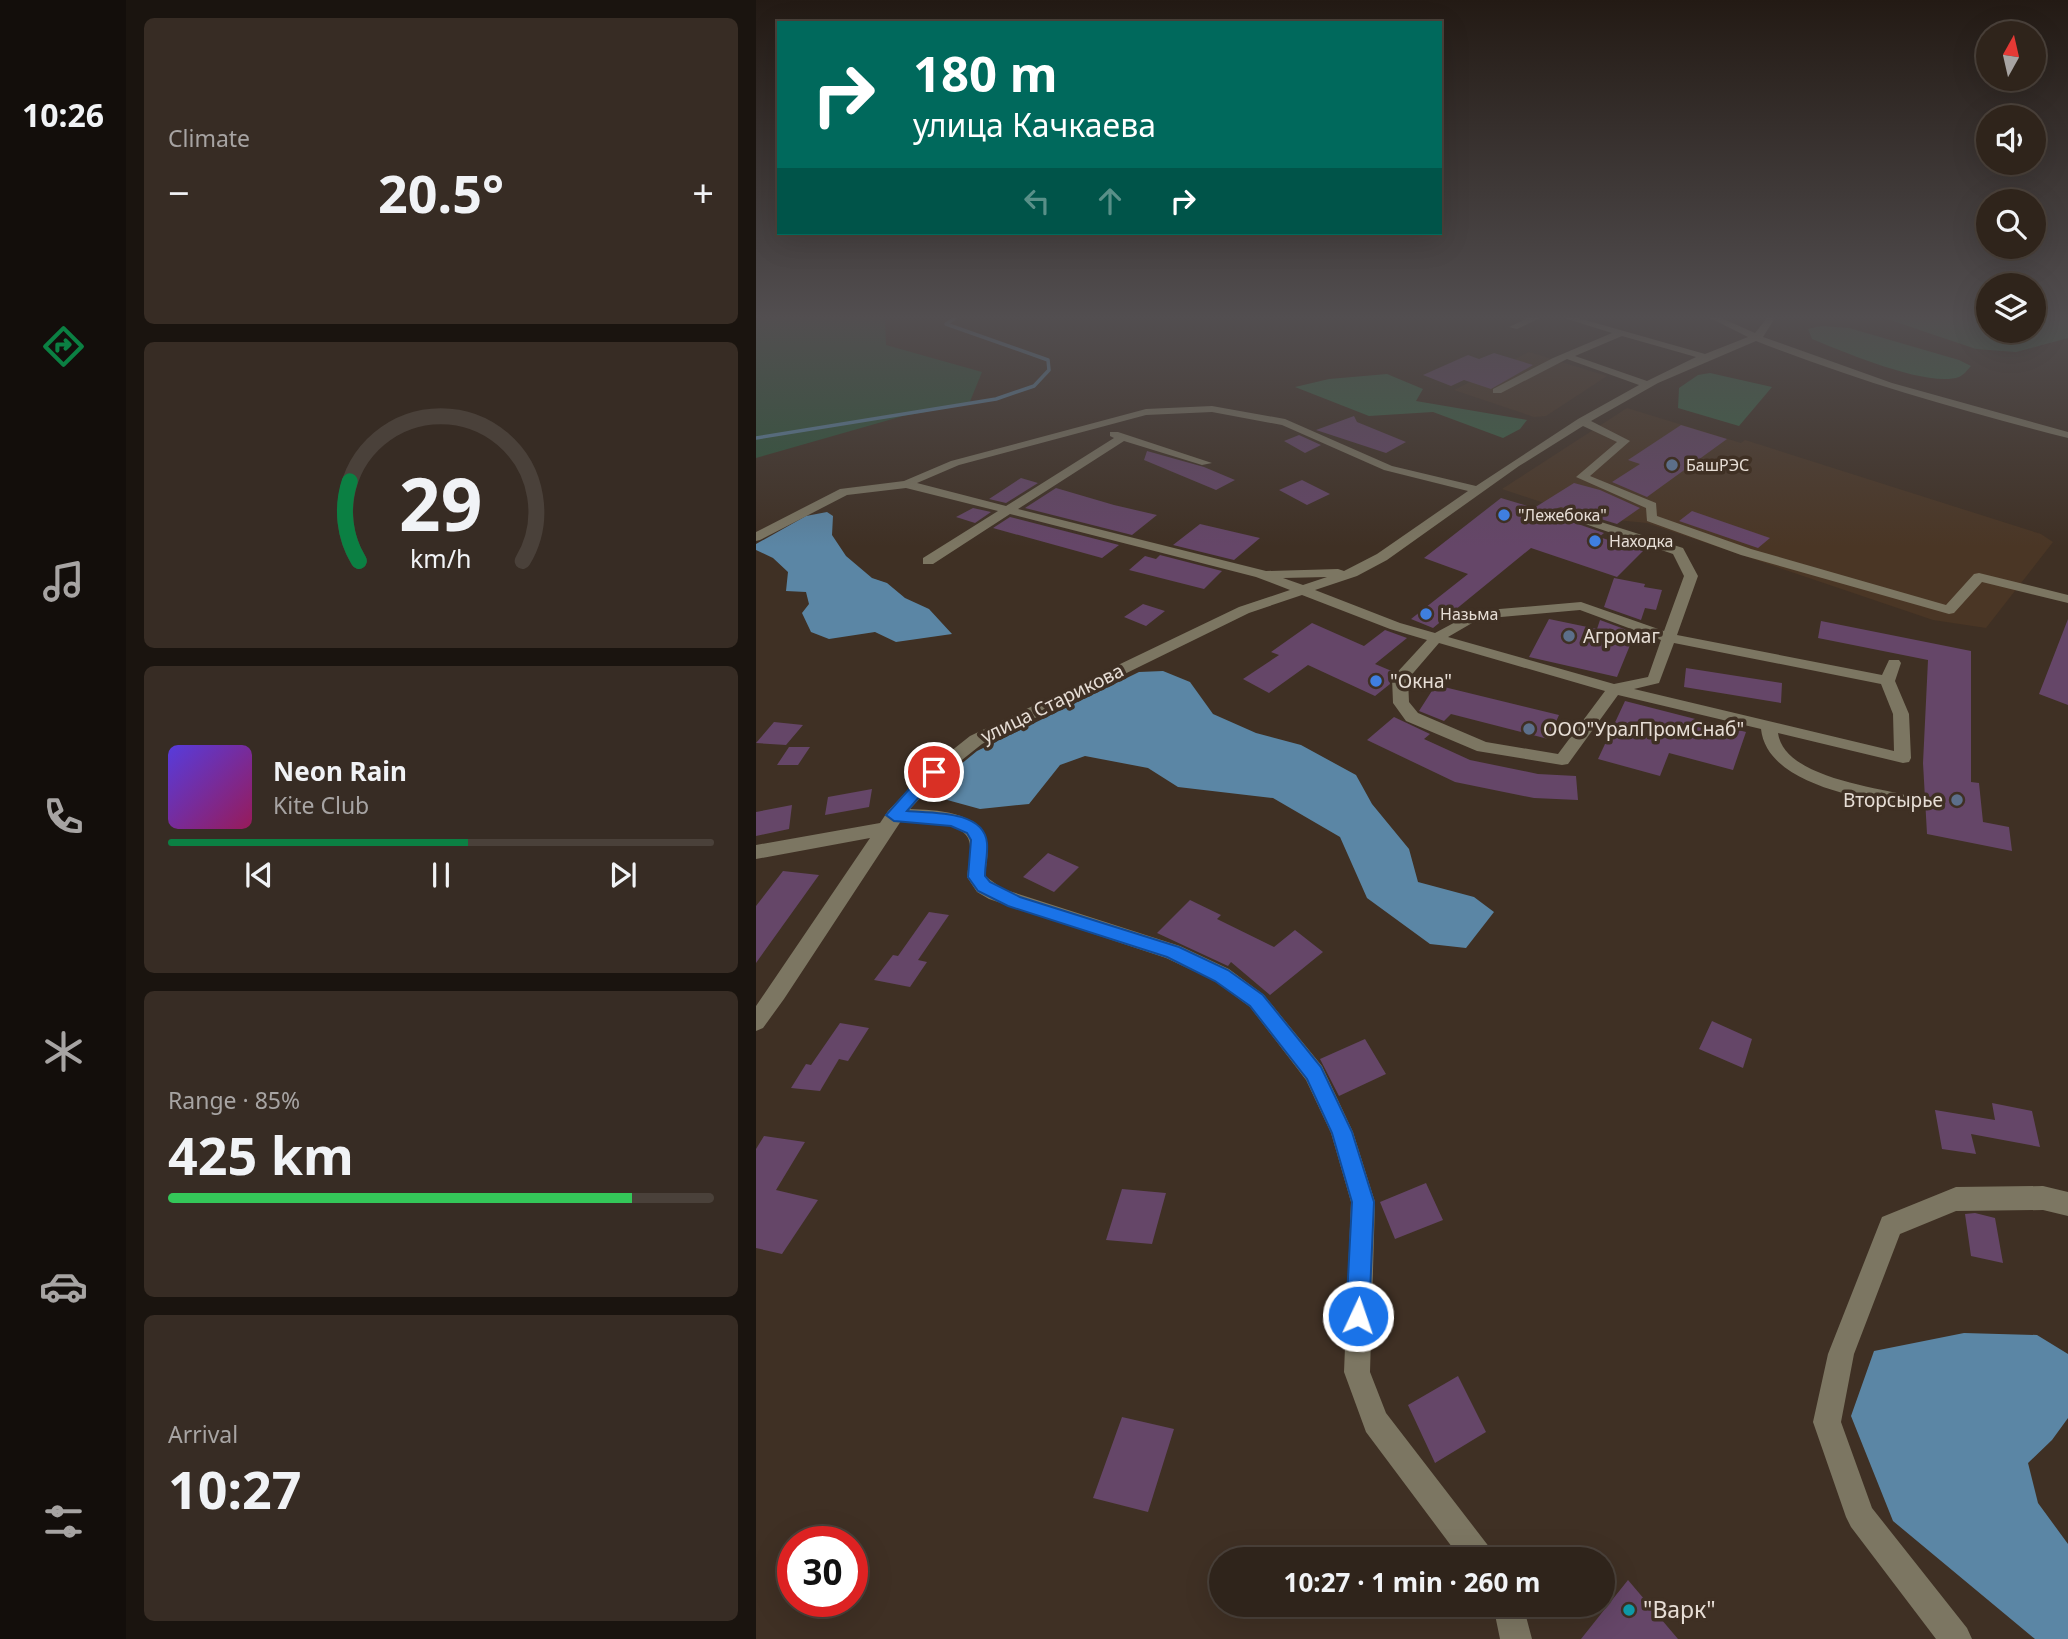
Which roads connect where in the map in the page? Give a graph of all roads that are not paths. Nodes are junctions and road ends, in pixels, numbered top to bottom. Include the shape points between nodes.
1 (1631, 394) edge
2 (1923, 394) edge
3 (1582, 421) junction
4 (1097, 427) junction
5 (2068, 435) edge
6 (1123, 437) junction
7 (1206, 463) dead end
8 (906, 484) junction
9 (1478, 490) junction
10 (1008, 512) junction
11 (1556, 512) dead end
12 (756, 537) edge
13 (928, 561) dead end
14 (1352, 573) junction
15 (1261, 574) junction
16 (1305, 591) junction
17 (2068, 599) edge
18 (1436, 638) junction
19 (1669, 638) junction
20 (1894, 663) dead end
21 (1887, 681) junction
22 (1614, 689) junction
23 (1769, 726) junction
24 (1907, 801) dead end
25 (889, 822) junction
26 (756, 852) edge
27 (756, 1022) edge
28 (2068, 1204) edge
29 (1470, 1547) edge
30 (1511, 1617) edge
31 (1516, 1639) edge
32 (1956, 1639) edge

1 - 3 street, улица Старикова
2 - 5 street
3 - 9 street, улица Старикова
3 - 17 street via 1625,441 1582,477 1652,506 1651,518 1746,552 1949,610 1979,578
4 - 6 street
4 - 8 street via 955,463
4 - 9 street via 1146,412 1212,409 1285,422 1388,468
6 - 7 street
6 - 10 street
8 - 10 street
8 - 12 street via 845,492
9 - 14 street, улица Старикова
10 - 13 street
10 - 15 street
11 - 19 street via 1678,551 1692,576
14 - 15 street
14 - 16 street, улица Старикова
15 - 16 street
16 - 18 street
16 - 25 street, улица Старикова via 1244,610 976,740 920,785
18 - 19 street via 1476,615 1581,606
18 - 22 street
18 - 22 street via 1400,678 1401,703 1412,717 1483,747 1562,760
19 - 21 street
19 - 22 street via 1654,680
20 - 21 street
21 - 23 street via 1901,714 1903,758
22 - 23 street
23 - 24 street via 1772,746 1791,766 1857,791
25 - 26 street
25 - 27 street, улица Старикова
25 - 29 street via 954,821 972,829 979,840 976,877 984,887 1014,902 1173,952 1222,975 1257,1001 1314,1073 1342,1132 1363,1202 1357,1372 1376,1422
28 - 32 street via 2043,1198 1956,1199 1891,1226 1841,1354 1828,1422 1861,1517
30 - 31 street

